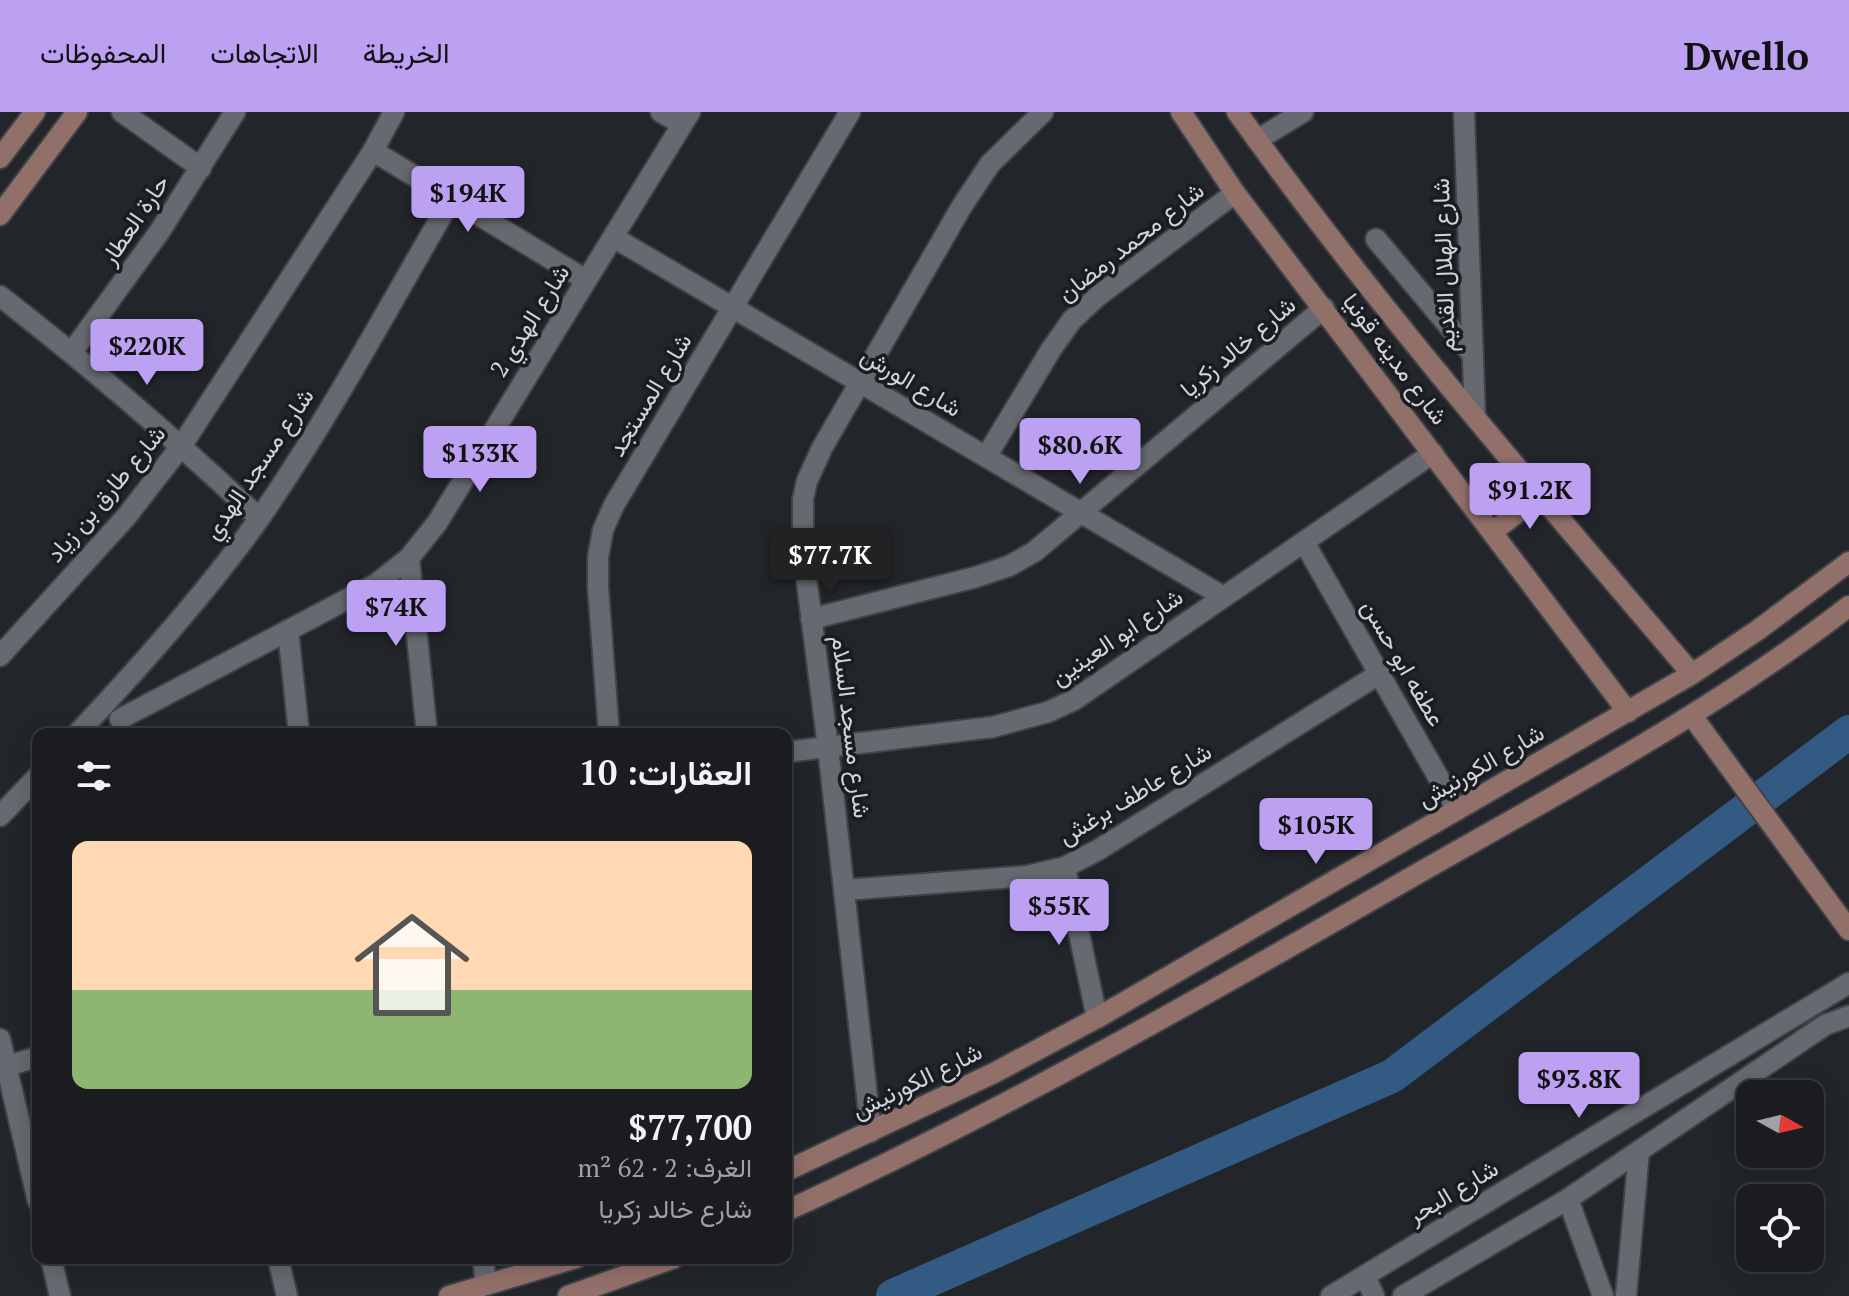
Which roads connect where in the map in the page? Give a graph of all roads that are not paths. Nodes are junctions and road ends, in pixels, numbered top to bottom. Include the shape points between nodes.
1 (35, 112) edge
2 (77, 112) edge
3 (122, 112) edge
4 (235, 112) edge
5 (394, 112) edge
6 (661, 112) edge
7 (850, 112) edge
8 (1043, 112) edge
9 (1181, 112) edge
10 (1237, 112) edge
11 (1303, 112) edge
12 (1464, 112) edge
13 (686, 118) edge
14 (1257, 140) junction
15 (373, 151) junction
16 (0, 158) edge
17 (201, 168) junction
18 (1235, 193) junction
19 (452, 198) junction
20 (0, 215) edge
21 (613, 237) junction
22 (1376, 239) dead end
23 (586, 280) junction
24 (0, 296) edge
25 (733, 308) junction
26 (1324, 308) junction
27 (72, 352) junction
28 (1473, 355) junction
29 (861, 383) junction
30 (1475, 417) junction
31 (182, 445) junction
32 (1433, 453) junction
33 (986, 457) junction
34 (1541, 495) junction
35 (1083, 512) junction
36 (259, 518) junction
37 (1492, 532) junction
38 (1304, 542) junction
39 (409, 558) junction
40 (1849, 562) edge
41 (1224, 597) junction
42 (1849, 606) edge
43 (811, 619) junction
44 (288, 630) junction
45 (0, 656) edge
46 (1379, 674) junction
47 (1692, 674) junction
48 (111, 698) junction
49 (1628, 712) junction
50 (1692, 716) junction
51 (123, 726) edge
52 (83, 728) edge
53 (298, 728) edge
54 (426, 728) edge
55 (609, 728) edge
56 (828, 747) junction
57 (792, 751) edge
58 (32, 782) edge
59 (1457, 810) junction
60 (0, 816) edge
61 (1065, 867) junction
62 (844, 890) junction
63 (1849, 930) edge
64 (1849, 983) edge
65 (1849, 1016) edge
66 (1097, 1018) junction
67 (0, 1039) edge
68 (32, 1059) edge
69 (7, 1066) junction
70 (871, 1132) junction
71 (1639, 1151) junction
72 (792, 1168) edge
73 (32, 1175) edge
74 (1568, 1199) junction
75 (792, 1208) edge
76 (52, 1264) edge
77 (279, 1264) edge
78 (484, 1264) edge
79 (556, 1264) edge
80 (657, 1264) edge
81 (1365, 1276) junction
82 (486, 1285) junction
83 (60, 1296) edge
84 (287, 1296) edge
85 (449, 1296) edge
86 (568, 1296) edge
87 (1331, 1296) edge
88 (1374, 1296) edge
89 (1403, 1296) edge
90 (1603, 1296) edge
91 (1626, 1296) edge

1 - 16 main road
2 - 20 main road
3 - 17 street
4 - 17 street, حارة العطار
5 - 15 street, شارع طارق بن زياد
6 - 13 street
7 - 25 street, شارع المستجد
8 - 29 street, شارع مسجد السلام via 990,164 969,195
9 - 18 main road, شارع مدينه قونيا
10 - 14 main road, شارع مدينه قونيا
11 - 14 street
12 - 28 street, شارع الهلال القديم
13 - 21 street, شارع الهدي 2
14 - 30 main road, شارع مدينه قونيا
15 - 19 street
15 - 31 street, شارع طارق بن زياد
17 - 27 street, حارة العطار
18 - 26 main road, شارع مدينه قونيا
18 - 33 street, شارع محمد رمضان via 1072,320
19 - 23 street
19 - 36 street, شارع مسجد الهدي
21 - 23 street, شارع الهدي 2
21 - 25 street, شارع الورش
22 - 28 street
23 - 39 street, شارع الهدي 2 via 437,523
24 - 27 street
25 - 29 street, شارع الورش
25 - 55 street, شارع المستجد via 603,530 598,587
26 - 32 main road, شارع مدينه قونيا
26 - 35 street, شارع خالد زكريا
27 - 31 street
28 - 30 street, شارع الهلال القديم
29 - 33 street, شارع الورش
29 - 43 street, شارع مسجد السلام via 813,465 803,499
30 - 34 main road, شارع مدينه قونيا
31 - 36 street
31 - 45 street, شارع طارق بن زياد via 126,517
32 - 37 main road, شارع مدينه قونيا
32 - 38 street, شارع ابو العينين
33 - 35 street, شارع الورش
34 - 37 main road
34 - 47 main road, شارع مدينه قونيا
35 - 41 street, شارع الورش
35 - 43 street, شارع خالد زكريا via 1009,566
36 - 48 street, شارع مسجد الهدي
37 - 49 main road, شارع مدينه قونيا
38 - 41 street, شارع ابو العينين
38 - 46 street, عطفه ابو حسن
39 - 44 street, شارع الهدي 2 via 376,584
39 - 54 street
40 - 47 main road, شارع الكورنيش
41 - 56 street, شارع ابو العينين via 1074,700 1048,712 993,727
42 - 50 main road
43 - 56 street, شارع مسجد السلام
44 - 51 street, شارع الهدي 2
44 - 53 street
46 - 59 street, عطفه ابو حسن
46 - 61 street, شارع عاطف برغش
47 - 49 main road, شارع الكورنيش
48 - 51 street
48 - 52 street, شارع مسجد الهدي
49 - 59 main road, شارع الكورنيش
50 - 63 main road
50 - 75 main road via 1224,984 969,1121
56 - 57 street, شارع ابو العينين
56 - 62 street, شارع مسجد السلام
58 - 60 street
59 - 66 main road, شارع الكورنيش
61 - 62 street, شارع عاطف برغش via 1027,876
61 - 66 street
62 - 70 street, شارع مسجد السلام
64 - 81 street, شارع البحر
65 - 71 street via 1825,1025
66 - 70 main road, شارع الكورنيش
67 - 69 street
68 - 69 street
69 - 73 street
70 - 72 main road, شارع الكورنيش
71 - 74 street
71 - 91 street
74 - 89 street
74 - 90 street
76 - 83 street
77 - 84 street
78 - 82 street
79 - 82 main road
80 - 86 main road
81 - 87 street, شارع البحر
81 - 88 street
82 - 85 main road

